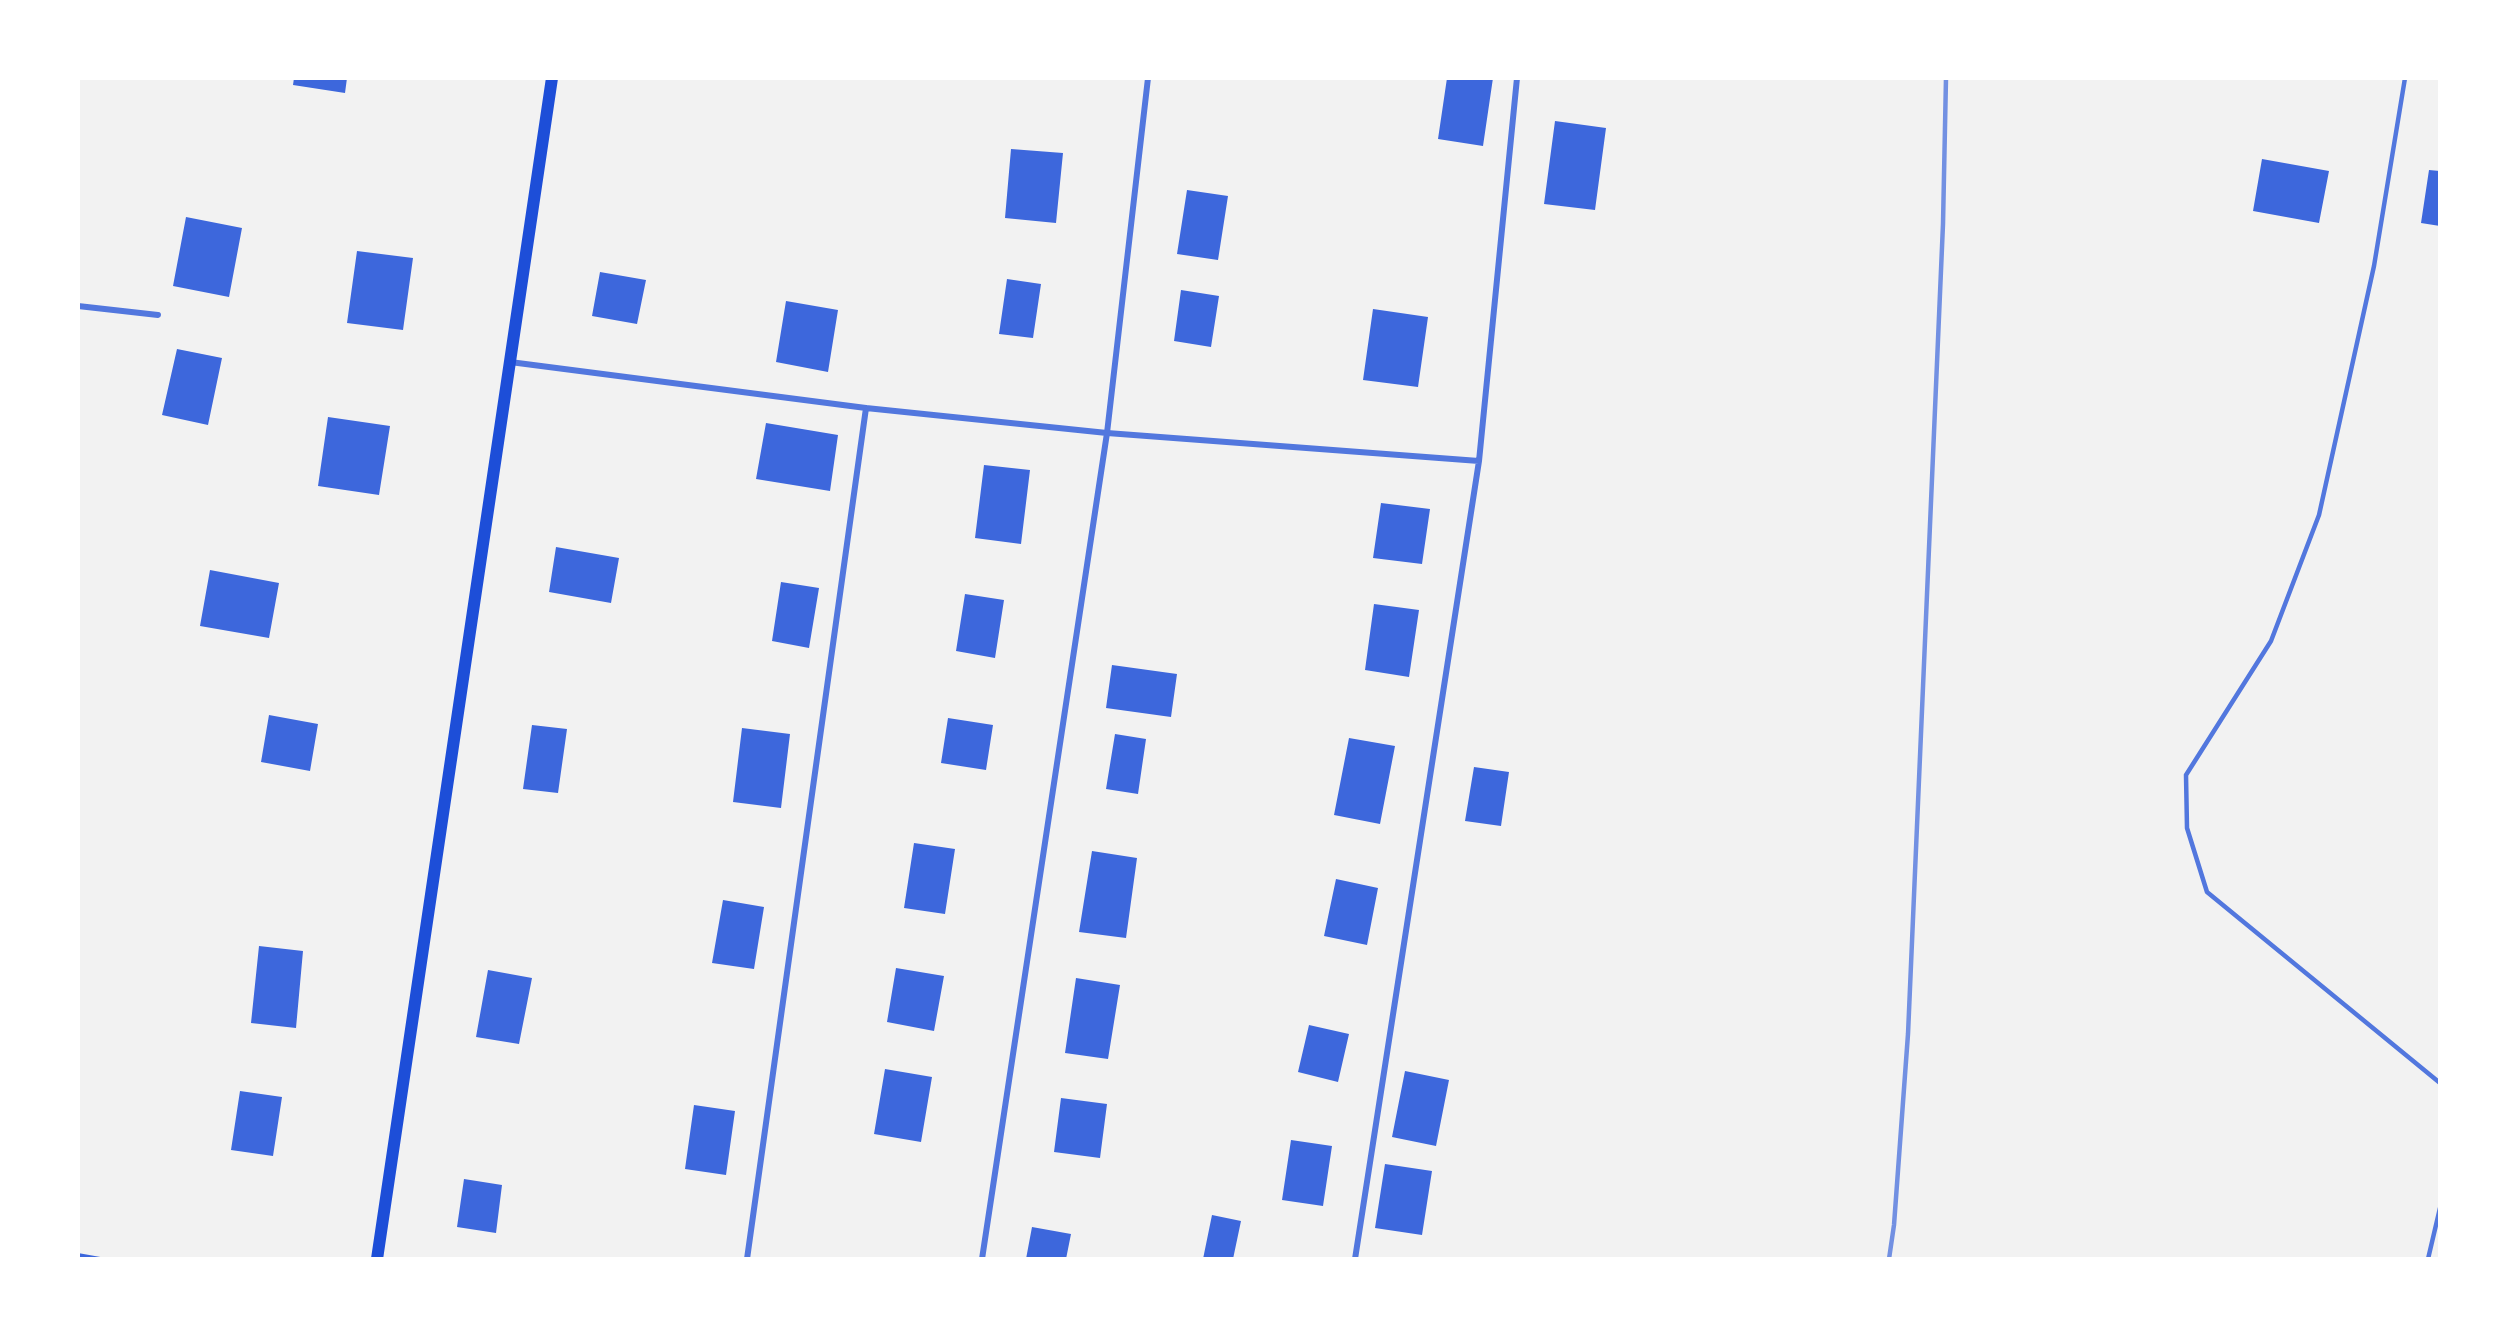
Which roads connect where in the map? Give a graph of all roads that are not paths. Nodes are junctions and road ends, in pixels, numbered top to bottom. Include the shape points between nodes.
1 (552, 78) edge
2 (1148, 78) edge
3 (1517, 78) edge
4 (2406, 78) edge
5 (78, 306) edge
6 (158, 315) dead end
7 (509, 362) junction
8 (866, 408) junction
9 (1107, 433) junction
10 (1479, 461) junction
11 (2440, 1083) edge
12 (2440, 1208) edge
13 (377, 1259) edge
14 (747, 1259) edge
15 (982, 1259) edge
16 (1355, 1259) edge
17 (2428, 1259) edge

1 - 7 main road
2 - 9 street
3 - 10 street
4 - 11 lane via 2374,266 2319,515 2271,641 2186,775 2187,828 2207,892
5 - 6 street
7 - 8 street
7 - 13 main road
8 - 9 street
8 - 14 street
9 - 10 street
9 - 15 street
10 - 16 street
12 - 17 lane

